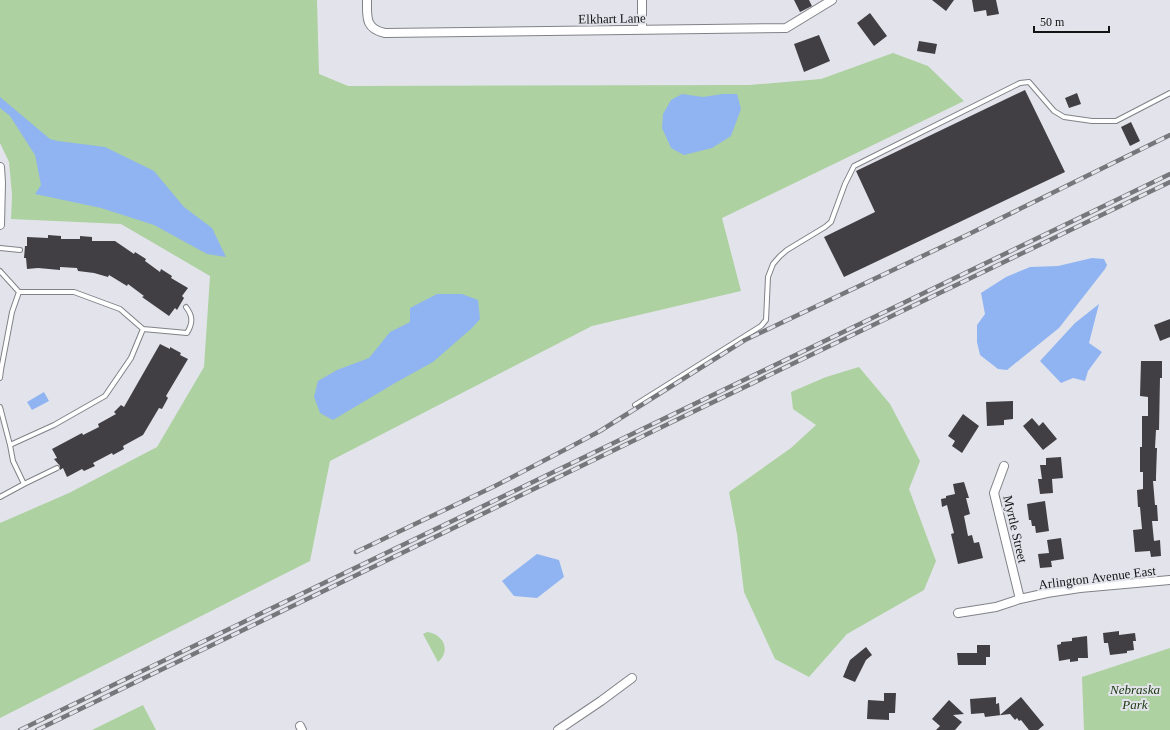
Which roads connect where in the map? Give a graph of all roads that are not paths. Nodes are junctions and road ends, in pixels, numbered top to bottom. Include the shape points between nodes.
1 (367, 0) edge
2 (642, 0) edge
3 (832, 0) edge
4 (642, 30) junction
5 (1170, 93) edge
6 (0, 167) edge
7 (0, 226) edge
8 (0, 248) edge
9 (20, 250) dead end
10 (0, 271) edge
11 (19, 292) junction
12 (186, 307) dead end
13 (143, 329) junction
14 (0, 378) edge
15 (636, 404) dead end
16 (0, 407) edge
17 (10, 445) junction
18 (1004, 466) dead end
19 (57, 468) dead end
20 (24, 484) junction
21 (0, 497) edge
22 (1170, 580) edge
23 (1020, 599) junction
24 (958, 613) dead end
25 (632, 678) dead end
26 (558, 730) edge

1 - 4 street, Elkhart Lane via 368,22 377,31 385,33
2 - 4 street
3 - 4 street, Elkhart Lane via 786,28
5 - 15 lane via 1116,121 1092,121 1064,117 1054,111 1029,82 1020,83 854,166 844,184 831,222 787,250 773,264 768,276 766,320 761,326
6 - 7 street
8 - 9 lane
10 - 11 lane
11 - 13 lane via 74,292 120,309
11 - 14 lane via 12,312
12 - 13 lane via 192,314 191,326 187,333
13 - 17 lane via 131,358 105,396 54,425
16 - 17 lane
17 - 20 lane via 13,461
18 - 23 street, Myrtle Street via 994,493
19 - 20 lane
20 - 21 lane
22 - 23 street, Arlington Avenue East via 1080,588
23 - 24 street, Arlington Avenue East via 996,607
25 - 26 street

